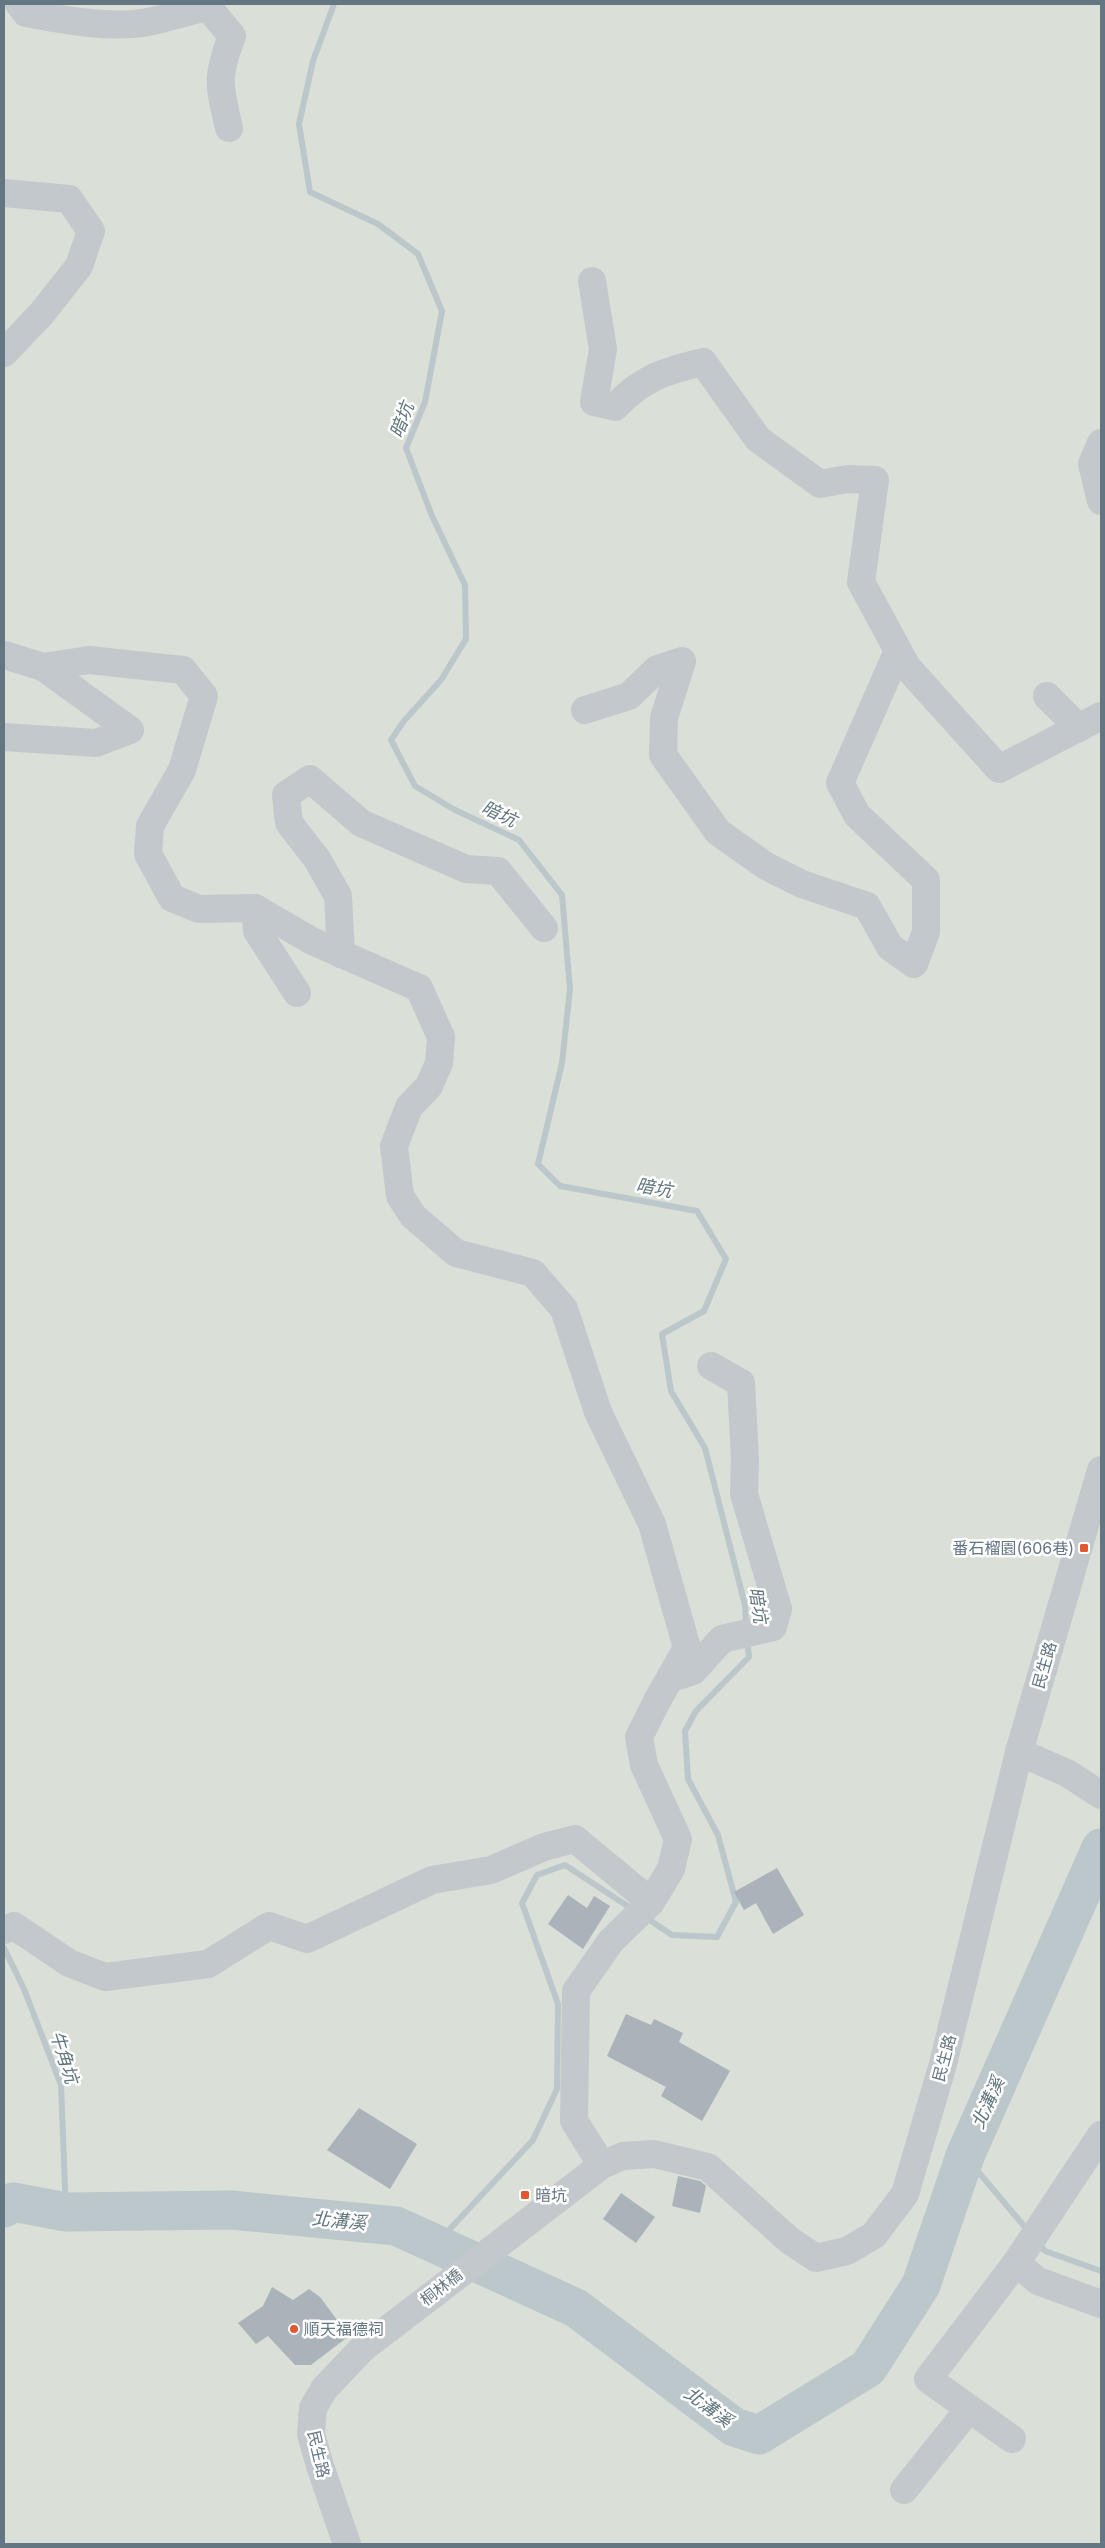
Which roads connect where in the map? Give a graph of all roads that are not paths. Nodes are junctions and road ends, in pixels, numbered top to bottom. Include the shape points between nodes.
1 (19, 4) edge
2 (229, 128) dead end
3 (4, 193) edge
4 (592, 281) dead end
5 (4, 353) edge
6 (1101, 443) edge
7 (1101, 501) edge
8 (898, 651) junction
9 (4, 655) edge
10 (43, 666) junction
11 (1047, 696) dead end
12 (584, 710) dead end
13 (1090, 722) edge
14 (4, 737) edge
15 (255, 908) junction
16 (544, 928) dead end
17 (341, 954) junction
18 (297, 993) dead end
19 (711, 1366) dead end
20 (1101, 1470) edge
21 (672, 1678) junction
22 (1019, 1752) junction
23 (1101, 1795) edge
24 (651, 1902) junction
25 (7, 1929) edge
26 (1101, 2135) edge
27 (602, 2164) junction
28 (521, 2225) joint
29 (1021, 2256) junction
30 (1101, 2304) edge
31 (362, 2349) joint
32 (970, 2409) junction
33 (1012, 2439) dead end
34 (904, 2490) dead end
35 (347, 2544) edge

1 - 2 street via 26,13 109,23 147,22 208,7 232,36 222,62 219,86
3 - 5 street via 70,199 91,232 79,266 42,313
4 - 8 street via 603,349 594,402 615,407 632,388 666,370 703,362 758,439 820,484 847,479 875,480 861,582
6 - 7 street via 1092,464
8 - 12 street via 840,783 857,815 926,880 926,932 914,964 890,947 867,906 802,884 766,866 718,832 663,755 664,718 682,661 657,669 629,696
8 - 13 street via 907,667 1000,769
9 - 10 street
10 - 14 street via 130,730 96,742
10 - 15 street via 89,660 183,670 204,696 182,770 150,826 148,854 172,898 199,909
11 - 13 street
15 - 17 street
15 - 18 street via 257,931
16 - 17 street via 498,871 466,868 362,823 310,779 286,795 289,824 317,859 338,896
17 - 21 street via 419,988 441,1037 439,1063 429,1086 409,1107 394,1146 400,1196 413,1216 456,1253 533,1273 564,1309 598,1412 652,1524 688,1648
19 - 21 street via 741,1383 744,1494 778,1609 773,1627 722,1639 693,1671
20 - 22 street, 民生路
21 - 24 street via 639,1737 644,1765 678,1840 671,1869
22 - 23 street via 1066,1773
22 - 27 street, 民生路 via 944,2064 905,2194 874,2235 847,2251 816,2258 789,2240 708,2167 654,2154 623,2156
24 - 25 street via 575,1839 544,1847 491,1870 432,1880 307,1939 269,1926 208,1964 105,1977 69,1963 14,1926
24 - 27 street via 611,1941 576,1991 574,2121
26 - 29 street
27 - 28 street, 民生路
28 - 31 street, 桐林橋
29 - 30 street via 1038,2281
29 - 32 street via 928,2380
31 - 35 street, 民生路 via 324,2389 313,2408 311,2434
32 - 33 street
32 - 34 street

